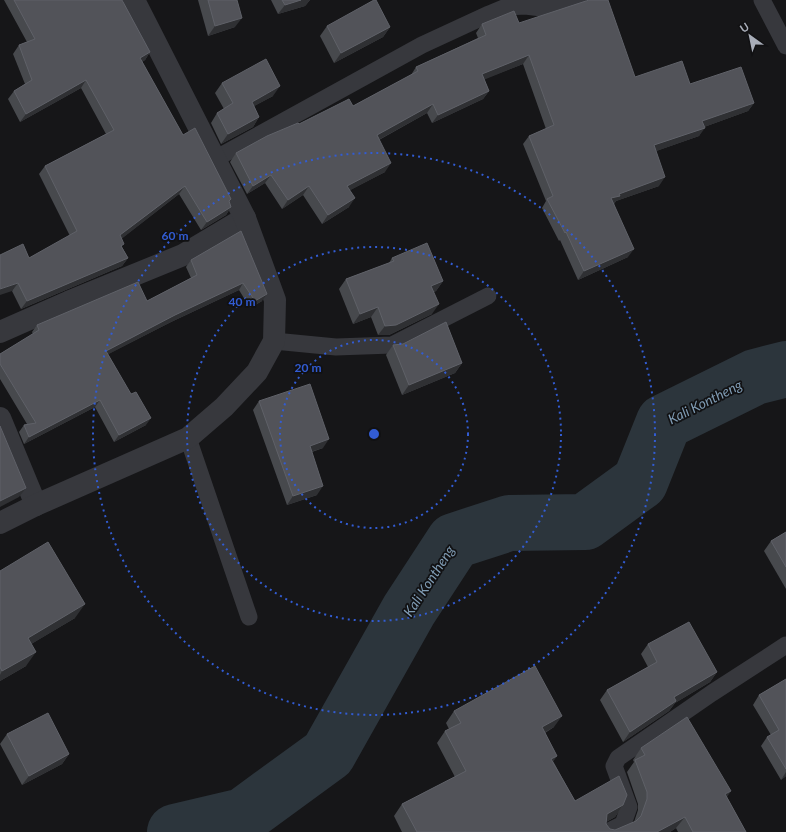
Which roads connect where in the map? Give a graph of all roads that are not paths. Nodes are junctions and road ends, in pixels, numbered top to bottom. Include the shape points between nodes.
1 (134, 0) edge
2 (578, 0) edge
3 (762, 0) edge
4 (786, 46) edge
5 (215, 159) junction
6 (245, 218) junction
7 (488, 296) dead end
8 (0, 332) edge
9 (274, 341) junction
10 (0, 418) edge
11 (188, 438) junction
12 (36, 504) junction
13 (0, 523) edge
14 (249, 617) dead end
15 (786, 645) edge
16 (607, 832) edge

1 - 5 street
2 - 5 lane via 542,8 506,7 489,14 422,46
3 - 4 lane
5 - 6 street
6 - 8 street via 183,255
6 - 9 street via 275,300
7 - 9 lane via 392,345 336,347
9 - 11 street via 257,372 224,407
10 - 12 street
11 - 12 street
11 - 14 lane
12 - 13 street
15 - 16 lane via 618,758 614,766 629,807 623,824

